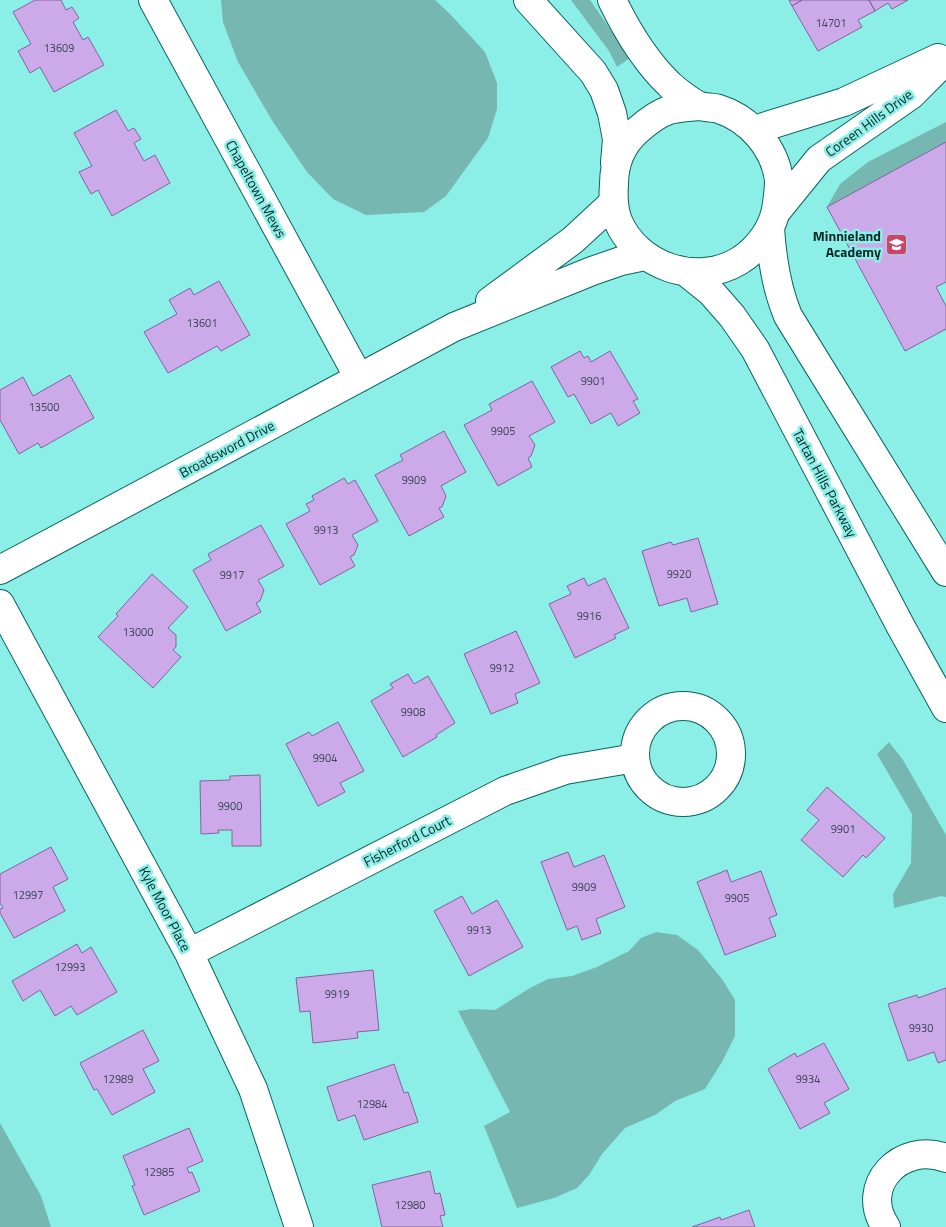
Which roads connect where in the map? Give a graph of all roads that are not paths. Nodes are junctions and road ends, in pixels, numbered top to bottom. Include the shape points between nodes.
1 (153, 0) edge
2 (528, 0) edge
3 (612, 0) edge
4 (946, 54) edge
5 (946, 60) edge
6 (699, 106) junction
7 (754, 130) junction
8 (614, 172) junction
9 (613, 204) junction
10 (773, 220) junction
11 (645, 256) junction
12 (686, 272) junction
13 (454, 327) junction
14 (359, 378) junction
15 (0, 570) edge
16 (946, 572) edge
17 (0, 604) edge
18 (946, 708) edge
19 (635, 758) dead end
20 (189, 953) junction
21 (946, 1158) edge
22 (299, 1227) edge
23 (886, 1227) edge

1 - 14 street, Chapeltown Mews
2 - 8 street, Tartan Hills Parkway via 593,72 604,90 616,139
3 - 6 street, Tartan Hills Parkway via 624,26 654,67 670,85
4 - 7 street, Coreen Hills Drive via 844,102
5 - 10 street, Coreen Hills Drive via 910,95 819,159
6 - 7 street, Tartan Hills Parkway via 719,109 739,118
6 - 8 street, Tartan Hills Parkway via 670,110 650,119 629,138
7 - 10 street, Tartan Hills Parkway via 776,166 779,182
8 - 9 street, Tartan Hills Parkway
9 - 11 street, Tartan Hills Parkway via 626,235
9 - 13 street, Broadsword Drive via 573,240
10 - 12 street, Tartan Hills Parkway via 752,251 738,262 722,269
10 - 16 street, Tartan Hills Parkway via 774,272 788,316
11 - 12 street, Tartan Hills Parkway
11 - 13 street, Broadsword Drive via 592,271
12 - 18 street, Tartan Hills Parkway via 716,298 755,349
13 - 14 street, Broadsword Drive
14 - 15 street, Broadsword Drive
17 - 20 street, Kyle Moor Place
19 - 20 street, Fisherford Court via 566,770 505,791
20 - 22 street, Kyle Moor Place via 253,1089
21 - 23 street via 929,1153 912,1155 898,1162 886,1174 879,1188 877,1205

